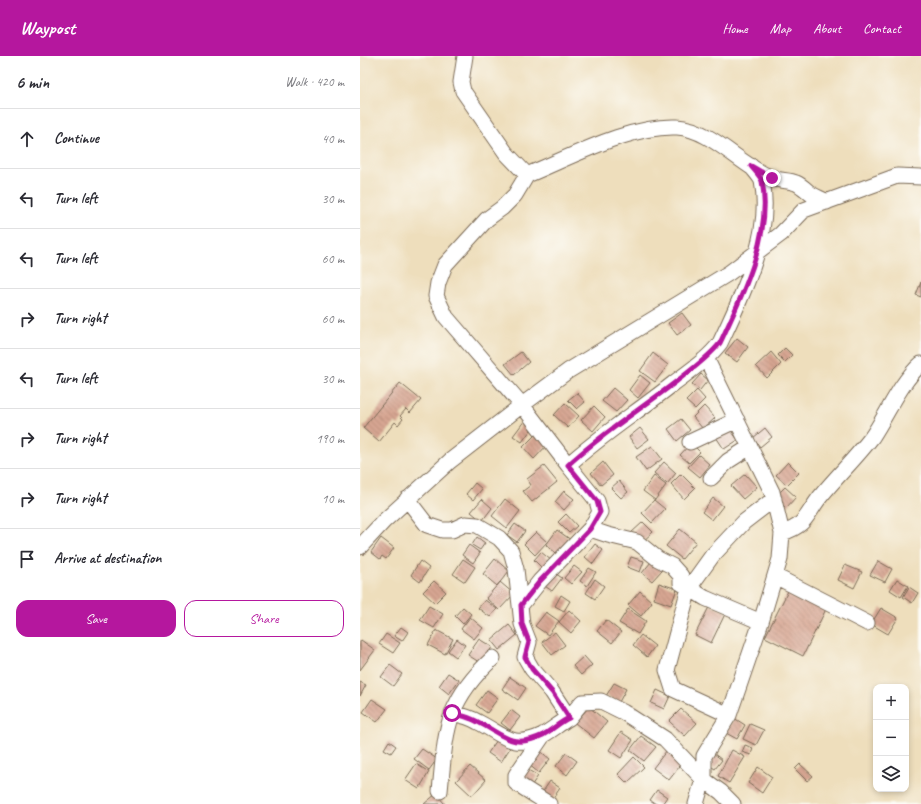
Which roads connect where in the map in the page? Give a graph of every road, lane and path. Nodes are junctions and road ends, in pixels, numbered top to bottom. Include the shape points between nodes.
1 (465, 56) edge
2 (751, 166) junction
3 (527, 175) junction
4 (921, 177) edge
5 (827, 202) junction
6 (755, 253) junction
7 (706, 358) junction
8 (921, 364) edge
9 (522, 405) junction
10 (737, 420) junction
11 (690, 442) dead end
12 (750, 447) junction
13 (568, 465) junction
14 (710, 478) dead end
15 (407, 499) junction
16 (774, 499) junction
17 (590, 529) junction
18 (782, 532) junction
19 (360, 546) edge
20 (775, 576) junction
21 (689, 588) junction
22 (521, 605) junction
23 (761, 622) junction
24 (867, 622) dead end
25 (494, 658) dead end
26 (452, 713) junction
27 (729, 715) junction
28 (569, 718) junction
29 (544, 734) junction
30 (703, 779) junction
31 (440, 791) dead end
32 (549, 804) edge
33 (696, 804) edge
34 (733, 804) edge

1 - 3 street via 461,82 463,91 506,153
2 - 3 street via 717,143 678,127 652,129 616,139 578,152
2 - 5 street via 772,178 796,183
2 - 6 street via 762,180 762,234
3 - 9 street via 515,195 486,219 445,265 436,296 446,317
4 - 5 street via 897,176
5 - 6 street via 804,210 781,234
6 - 7 street via 747,285 720,343
6 - 9 street via 728,273 568,372
7 - 10 street
7 - 13 street via 589,446
8 - 18 street via 910,375 871,438 820,497 802,524 795,529
9 - 13 street
9 - 15 street via 450,461
10 - 11 street
10 - 12 street
12 - 14 street via 728,461
12 - 16 street
13 - 17 street via 597,501 598,517
15 - 19 street
15 - 22 street via 427,525 452,530 465,524 477,524 499,538 510,551 516,570
16 - 18 street
16 - 21 street via 744,522 712,556
17 - 21 street via 637,542 658,559 672,566 681,576 681,583
17 - 22 street via 540,581
18 - 20 street via 780,559
20 - 23 street
20 - 24 street
21 - 23 street via 705,598
21 - 27 street via 667,670 669,680 678,693
22 - 28 street via 522,624 529,642 525,657
23 - 27 street
25 - 26 street via 464,689
26 - 29 street via 472,719 511,741 520,742
26 - 31 street via 445,736
27 - 30 street via 704,756
28 - 29 street
28 - 30 street via 582,702 601,701 665,739
29 - 32 street via 516,775 516,783
30 - 33 street
30 - 34 street via 722,792

